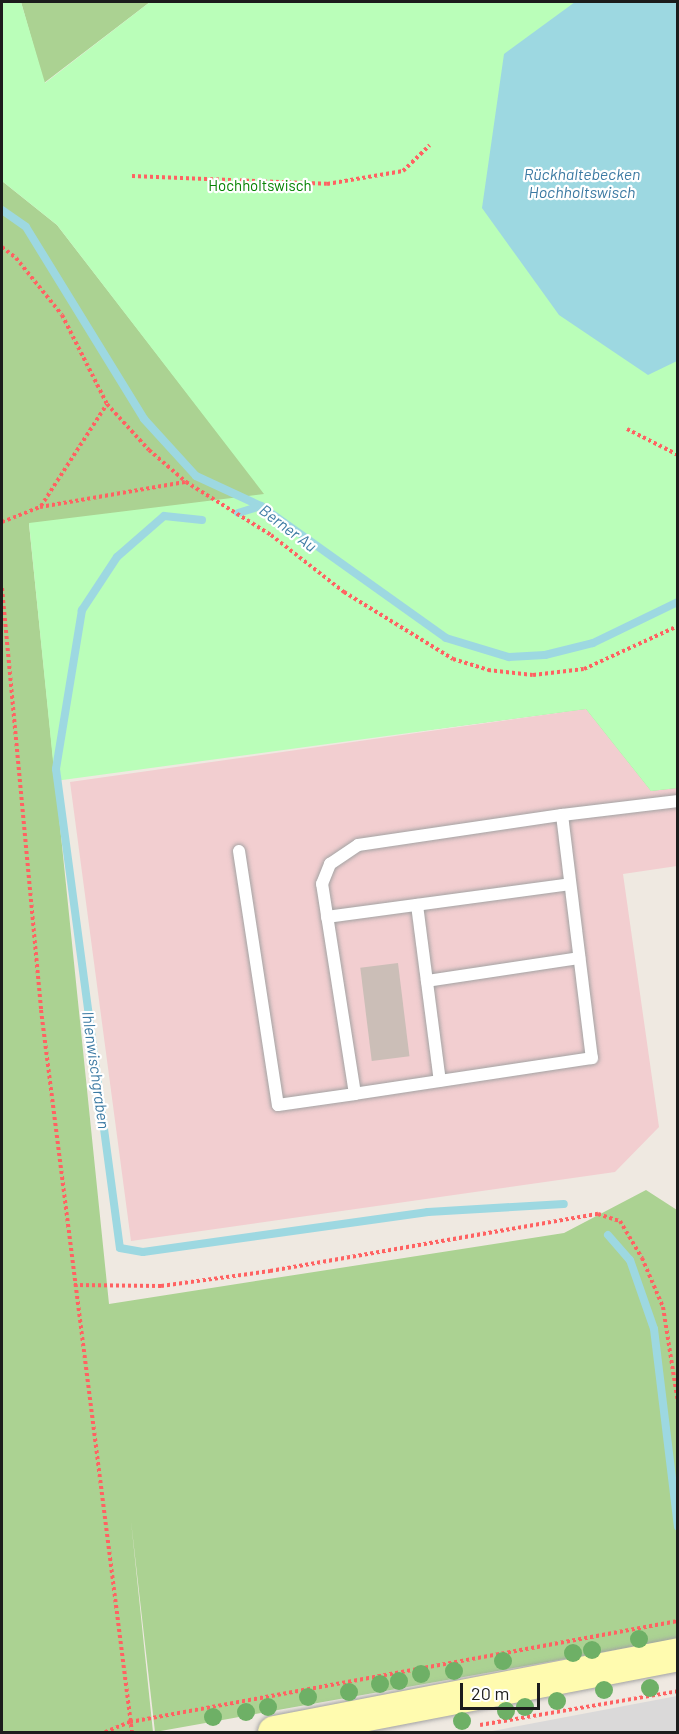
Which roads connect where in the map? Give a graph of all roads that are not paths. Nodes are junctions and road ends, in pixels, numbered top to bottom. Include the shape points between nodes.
1 (678, 801) edge
2 (562, 815) junction
3 (239, 851) dead end
4 (570, 884) junction
5 (417, 905) junction
6 (327, 917) junction
7 (579, 958) junction
8 (427, 981) junction
9 (440, 1081) junction
10 (355, 1094) junction
11 (678, 1654) edge
12 (274, 1732) edge

1 - 2 lane
2 - 4 lane
2 - 6 lane via 358,845 342,852 324,872
3 - 10 lane via 278,1105
4 - 5 lane
4 - 7 lane
5 - 6 lane
5 - 8 lane
6 - 10 lane
7 - 8 lane
7 - 9 lane via 592,1058
8 - 9 lane
9 - 10 lane
11 - 12 street

